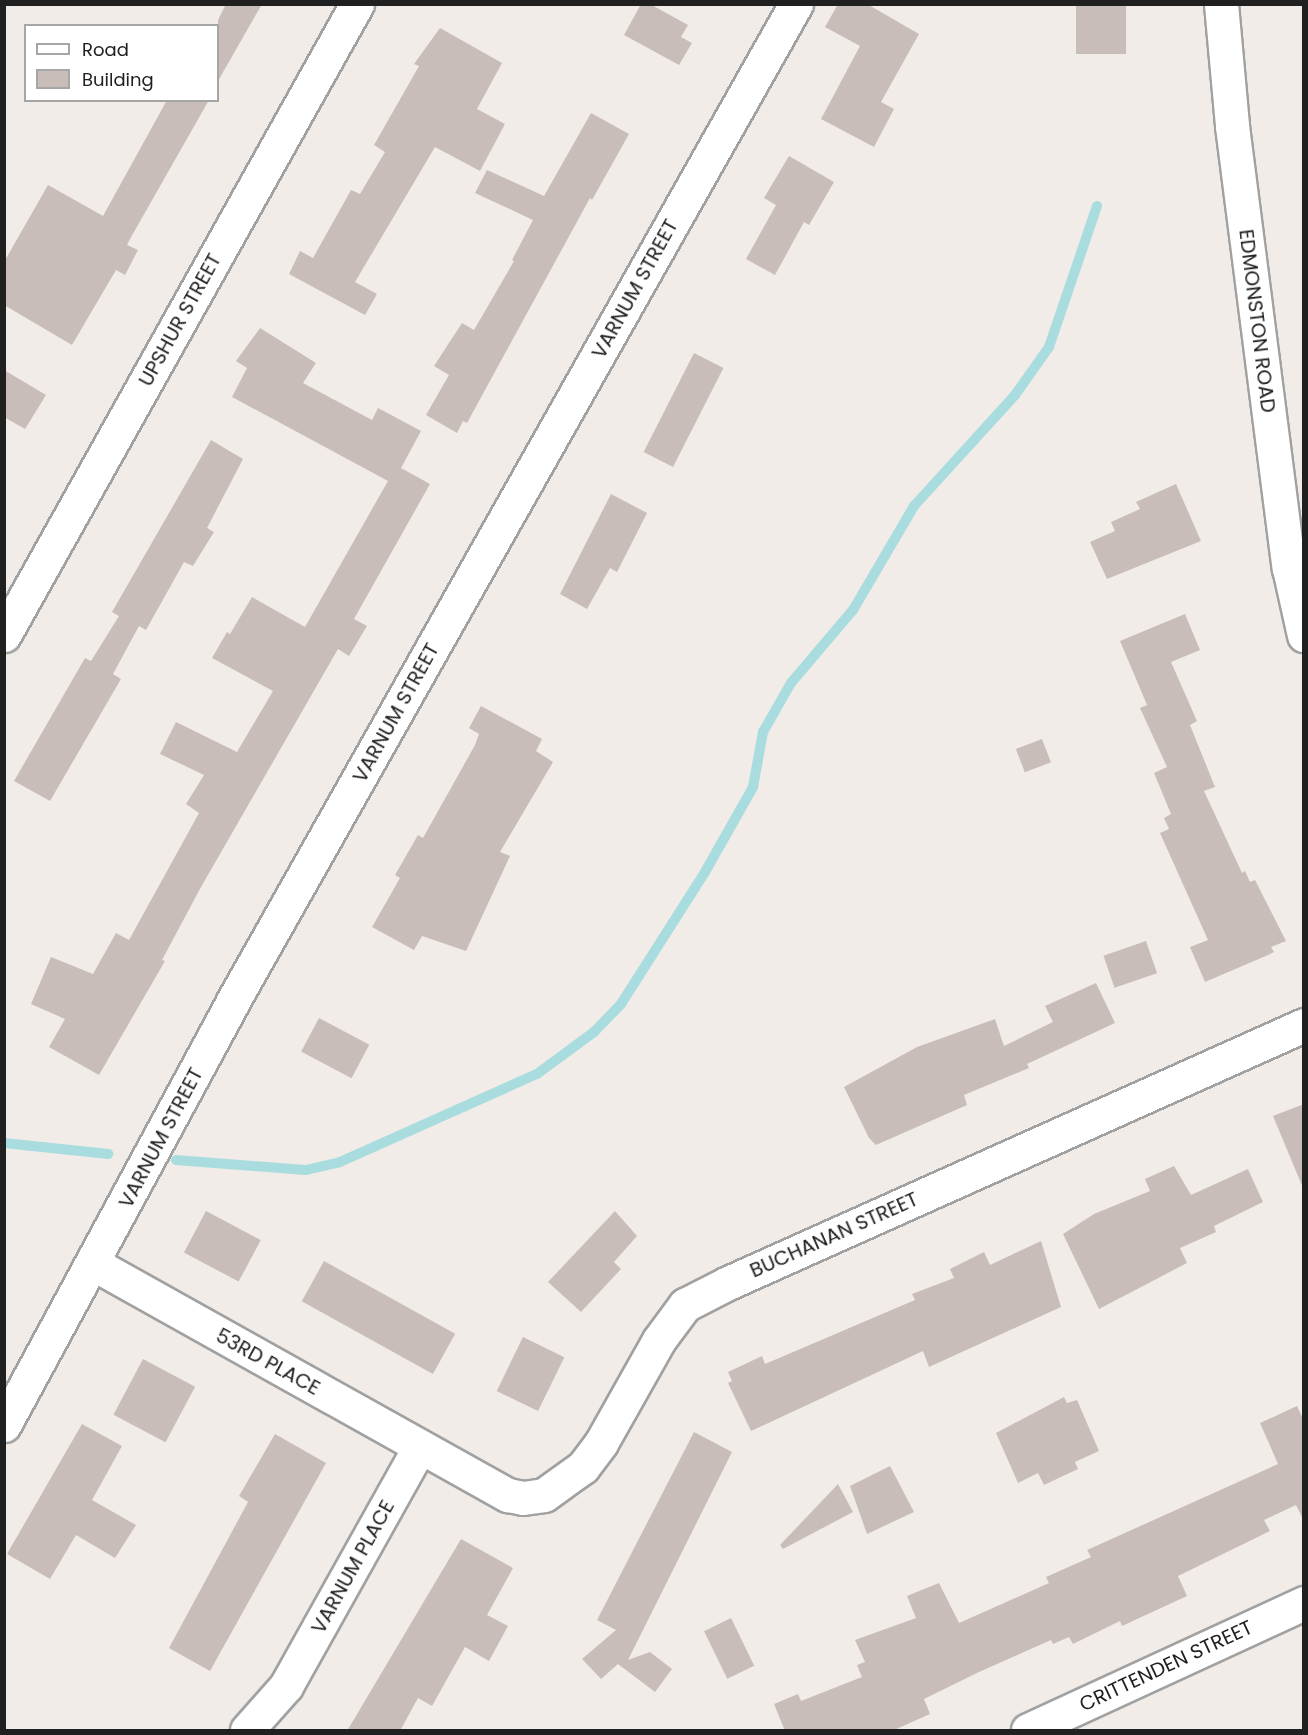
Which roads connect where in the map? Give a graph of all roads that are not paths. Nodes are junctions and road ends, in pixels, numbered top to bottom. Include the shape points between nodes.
1 (357, 4) edge
2 (796, 4) edge
3 (1221, 4) edge
4 (4, 635) edge
5 (1304, 635) edge
6 (1304, 1025) edge
7 (94, 1264) junction
8 (5, 1425) edge
9 (431, 1454) junction
10 (1304, 1603) edge
11 (247, 1731) edge
12 (1028, 1731) edge

1 - 4 street, UPSHUR STREET
2 - 7 street, VARNUM STREET via 233,1001
3 - 5 street, EDMONSTON ROAD via 1232,126 1289,568
6 - 9 street, BUCHANAN STREET via 685,1305 660,1340 601,1443 583,1467 544,1495 508,1495
7 - 8 street, VARNUM STREET
7 - 9 street, 53RD PLACE
9 - 11 street, VARNUM PLACE via 286,1686
10 - 12 street, CRITTENDEN STREET

